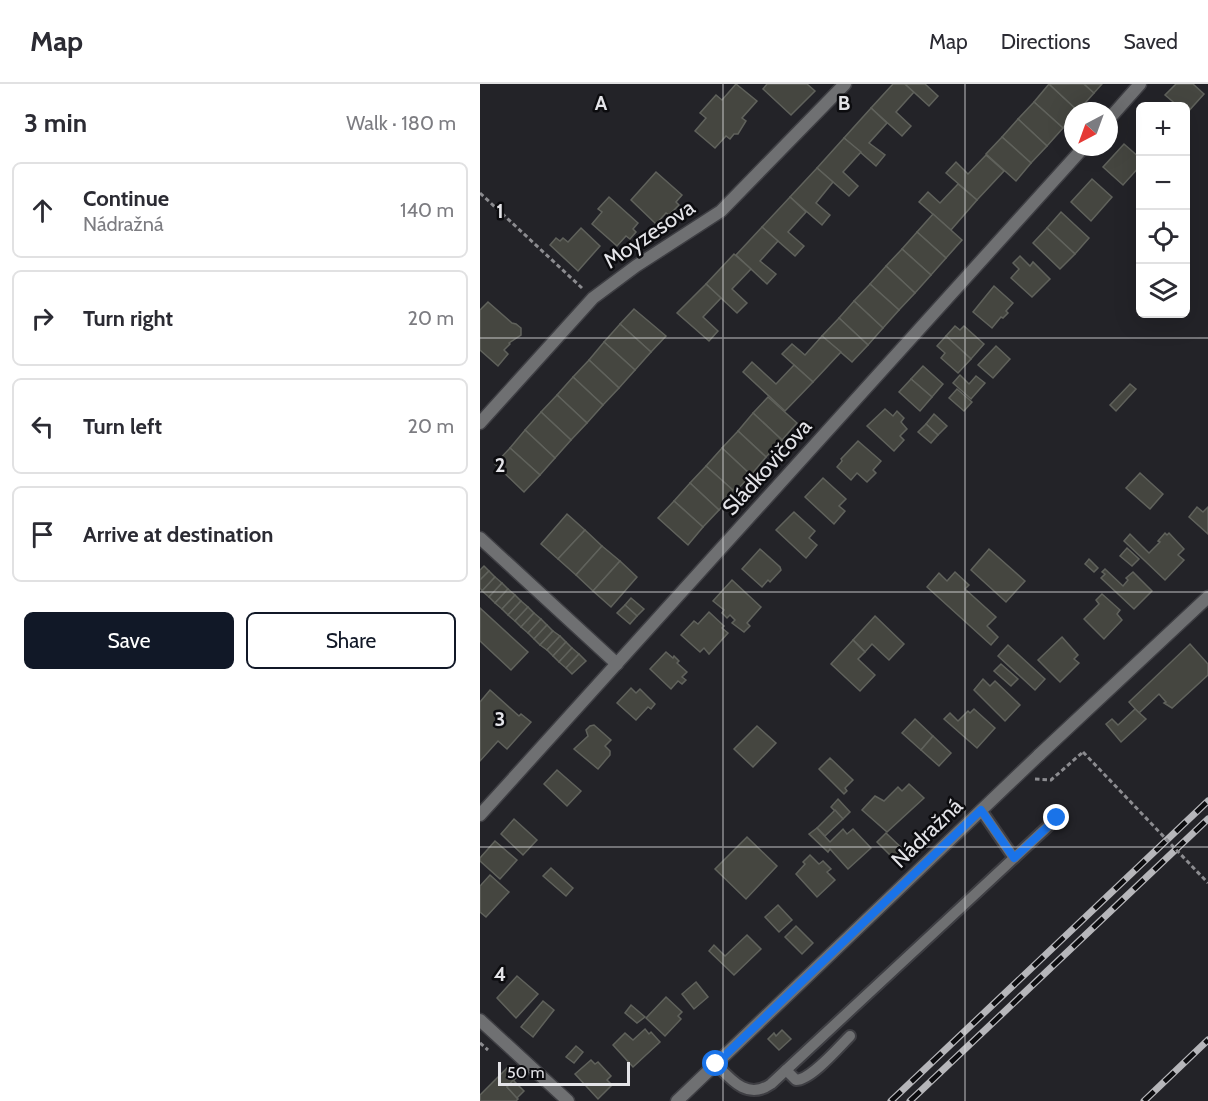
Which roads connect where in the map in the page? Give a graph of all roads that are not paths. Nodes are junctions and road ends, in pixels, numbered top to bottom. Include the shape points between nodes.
1 (845, 84) edge
2 (1140, 84) edge
3 (1118, 109) edge
4 (1076, 156) edge
5 (480, 423) edge
6 (480, 538) edge
7 (1208, 597) edge
8 (617, 664) junction
9 (981, 810) junction
10 (480, 815) edge
11 (1057, 818) dead end
12 (1014, 858) junction
13 (480, 1020) edge
14 (850, 1036) dead end
15 (716, 1064) junction
16 (786, 1070) junction
17 (568, 1101) edge
18 (678, 1101) edge

1 - 5 street, Moyzesova via 722,211 593,298
2 - 3 street
4 - 8 street, Sládkovičova
6 - 8 street
7 - 9 street, Nádražná
8 - 10 street, Sládkovičova
9 - 12 lane
9 - 15 street, Nádražná
11 - 12 lane
12 - 16 lane
13 - 17 street
14 - 16 lane via 801,1080
15 - 16 lane via 737,1085 756,1091
15 - 18 street, Nádražná

